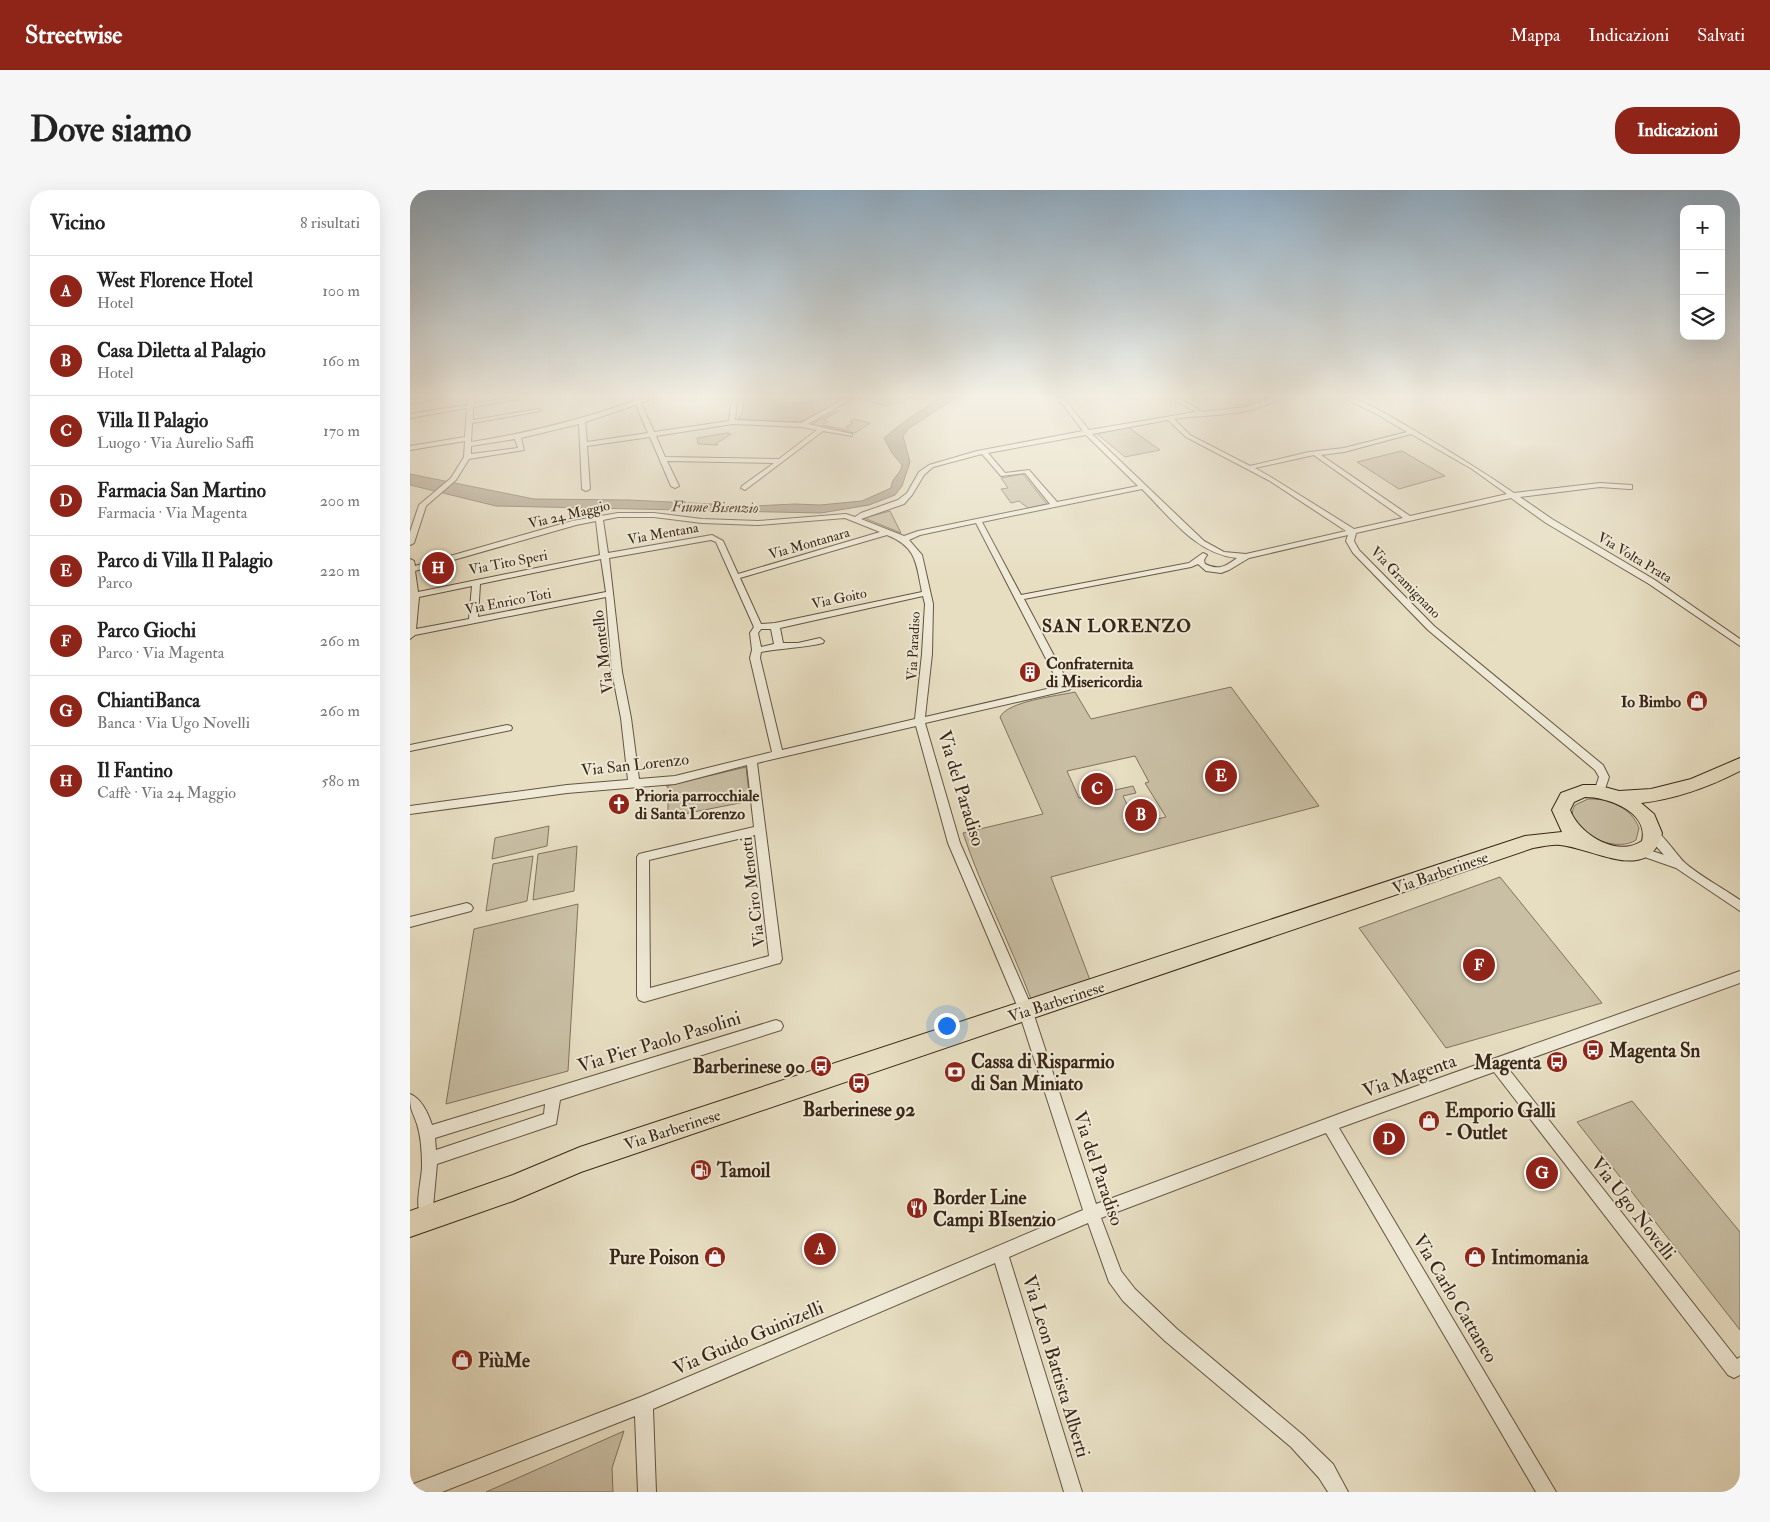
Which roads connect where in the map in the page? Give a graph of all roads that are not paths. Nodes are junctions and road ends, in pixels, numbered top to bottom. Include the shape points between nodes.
1 (467, 457) edge
2 (584, 458) edge
3 (783, 458) edge
4 (961, 458) edge
5 (989, 458) edge
6 (1113, 458) edge
7 (1229, 458) edge
8 (1293, 458) edge
9 (1321, 458) edge
10 (1457, 458) edge
11 (665, 459) joint
12 (779, 461) junction
13 (1248, 468) junction
14 (675, 486) dead end
15 (1143, 487) junction
16 (1628, 487) dead end
17 (745, 488) dead end
18 (586, 489) dead end
19 (1514, 495) junction
20 (1056, 505) junction
21 (599, 518) junction
22 (1409, 519) junction
23 (856, 520) junction
24 (978, 521) junction
25 (889, 532) junction
26 (1353, 532) junction
27 (904, 539) junction
28 (410, 541) edge
29 (1200, 543) junction
30 (1223, 554) junction
31 (605, 556) junction
32 (1246, 556) junction
33 (1202, 561) junction
34 (1234, 564) junction
35 (410, 567) edge
36 (735, 577) junction
37 (476, 583) junction
38 (926, 593) junction
39 (416, 594) junction
40 (610, 594) junction
41 (1018, 598) junction
42 (473, 621) junction
43 (775, 626) junction
44 (758, 627) junction
45 (410, 635) edge
46 (820, 641) dead end
47 (1740, 643) edge
48 (779, 646) junction
49 (757, 650) junction
50 (920, 722) junction
51 (507, 728) dead end
52 (410, 748) edge
53 (778, 754) junction
54 (752, 761) junction
55 (1740, 764) edge
56 (634, 782) junction
57 (1678, 790) junction
58 (1599, 792) junction
59 (1616, 796) junction
60 (410, 810) edge
61 (1561, 814) junction
62 (1650, 826) junction
63 (761, 830) junction
64 (1532, 841) junction
65 (1590, 845) junction
66 (1640, 852) junction
67 (1693, 874) junction
68 (1740, 906) edge
69 (467, 908) dead end
70 (410, 922) edge
71 (1740, 977) edge
72 (1026, 1012) junction
73 (776, 1026) dead end
74 (1497, 1065) junction
75 (553, 1094) junction
76 (410, 1101) edge
77 (1329, 1125) junction
78 (426, 1134) junction
79 (431, 1159) junction
80 (415, 1214) edge
81 (1091, 1214) junction
82 (1000, 1253) junction
83 (1740, 1366) edge
84 (644, 1404) junction
85 (418, 1492) edge
86 (647, 1492) edge
87 (1073, 1492) edge
88 (1339, 1492) edge
89 (1547, 1492) edge

1 - 28 street via 454,479 423,505
2 - 18 street
3 - 12 street
4 - 23 street via 929,466 921,472 911,493 903,500 889,508 860,515
5 - 20 street via 1003,475 1027,471
6 - 15 street
7 - 13 street
8 - 13 street
9 - 22 street
10 - 19 street, Via Volta Prata
11 - 12 street
11 - 14 street
12 - 17 street
13 - 26 street
15 - 20 street
15 - 29 street
16 - 19 street via 1605,483 1549,493
19 - 22 street
19 - 47 street, Via Volta Prata via 1549,521 1657,586
20 - 24 street
21 - 23 street, Via 24 Maggio via 654,515 744,523 844,516
21 - 31 street, Via Montello
21 - 35 street, Via 24 Maggio
22 - 26 street
23 - 25 street, Via Paradiso
24 - 27 street via 918,533
24 - 41 street
25 - 27 street, Via Paradiso
25 - 36 street, Via Montanara
26 - 32 street
26 - 58 street, Via Gramignano via 1350,541 1356,551 1431,628 1599,768 1604,777
27 - 38 street, Via Paradiso via 918,555
29 - 30 street
29 - 33 street via 1205,552
30 - 32 street
30 - 33 street
30 - 34 street via 1233,559
31 - 36 street, Via Mentana via 714,538 719,540
31 - 37 street, Via Tito Speri
31 - 40 street, Via Montello
32 - 34 street
33 - 34 street via 1220,571
33 - 41 street
35 - 39 street
36 - 44 street, Via Mentana
37 - 39 street, Via Tito Speri
37 - 42 street
38 - 43 street, Via Goito
38 - 50 street, Via Paradiso via 930,618
39 - 45 street
40 - 42 street, Via Enrico Toti
40 - 56 street, Via Montello via 617,672
41 - 50 street, Via San Lorenzo via 1066,688
42 - 45 street, Via Enrico Toti
43 - 44 street, Via Goito
43 - 48 street
44 - 49 street via 754,633
46 - 48 street
48 - 49 street
49 - 53 street via 755,658
50 - 53 street, Via San Lorenzo
50 - 72 street, Via del Paradiso via 954,844
51 - 52 street
53 - 54 street, Via San Lorenzo
54 - 56 street, Via San Lorenzo via 675,780
54 - 63 street, Via Ciro Menotti
55 - 57 main road, Via Barberinese
56 - 60 street, Via San Lorenzo
57 - 59 main road, Via Barberinese via 1644,797
57 - 62 main road, Via Barberinese via 1659,804
58 - 59 main road, Via Barberinese
58 - 61 main road, Via Barberinese via 1582,791 1570,795 1562,803
59 - 62 main road, Via Barberinese via 1632,805
61 - 64 main road, Via Barberinese via 1549,829
61 - 65 main road, Via Barberinese via 1572,833
62 - 66 main road, Via Barberinese via 1650,844
62 - 67 street via 1671,856
63 - 63 street, Via Ciro Menotti via 642,857 644,996 776,959
64 - 65 main road, Via Barberinese via 1559,838
64 - 72 main road, Via Barberinese
65 - 66 main road, Via Barberinese via 1612,853
66 - 67 street via 1667,859
67 - 68 street
69 - 70 street
71 - 74 street, Via Magenta
72 - 80 main road, Via Barberinese via 580,1160 513,1188
72 - 81 street, Via del Paradiso
73 - 75 street, Via Pier Paolo Pasolini
74 - 77 street, Via Magenta
74 - 83 street, Via Ugo Novelli via 1734,1369
75 - 78 street, Via Pier Paolo Pasolini
75 - 79 street via 551,1119
76 - 78 street via 418,1110
77 - 81 street, Via Magenta
77 - 89 street, Via Carlo Cattaneo
78 - 79 street
79 - 80 street via 431,1176
81 - 82 street, Via Guido Guinizelli
81 - 88 street, Via del Paradiso via 1114,1276 1129,1295 1171,1335 1297,1441 1326,1470
82 - 84 street, Via Guido Guinizelli
82 - 87 street, Via Leon Battista Alberti
84 - 85 street, Via Guido Guinizelli
84 - 86 street

